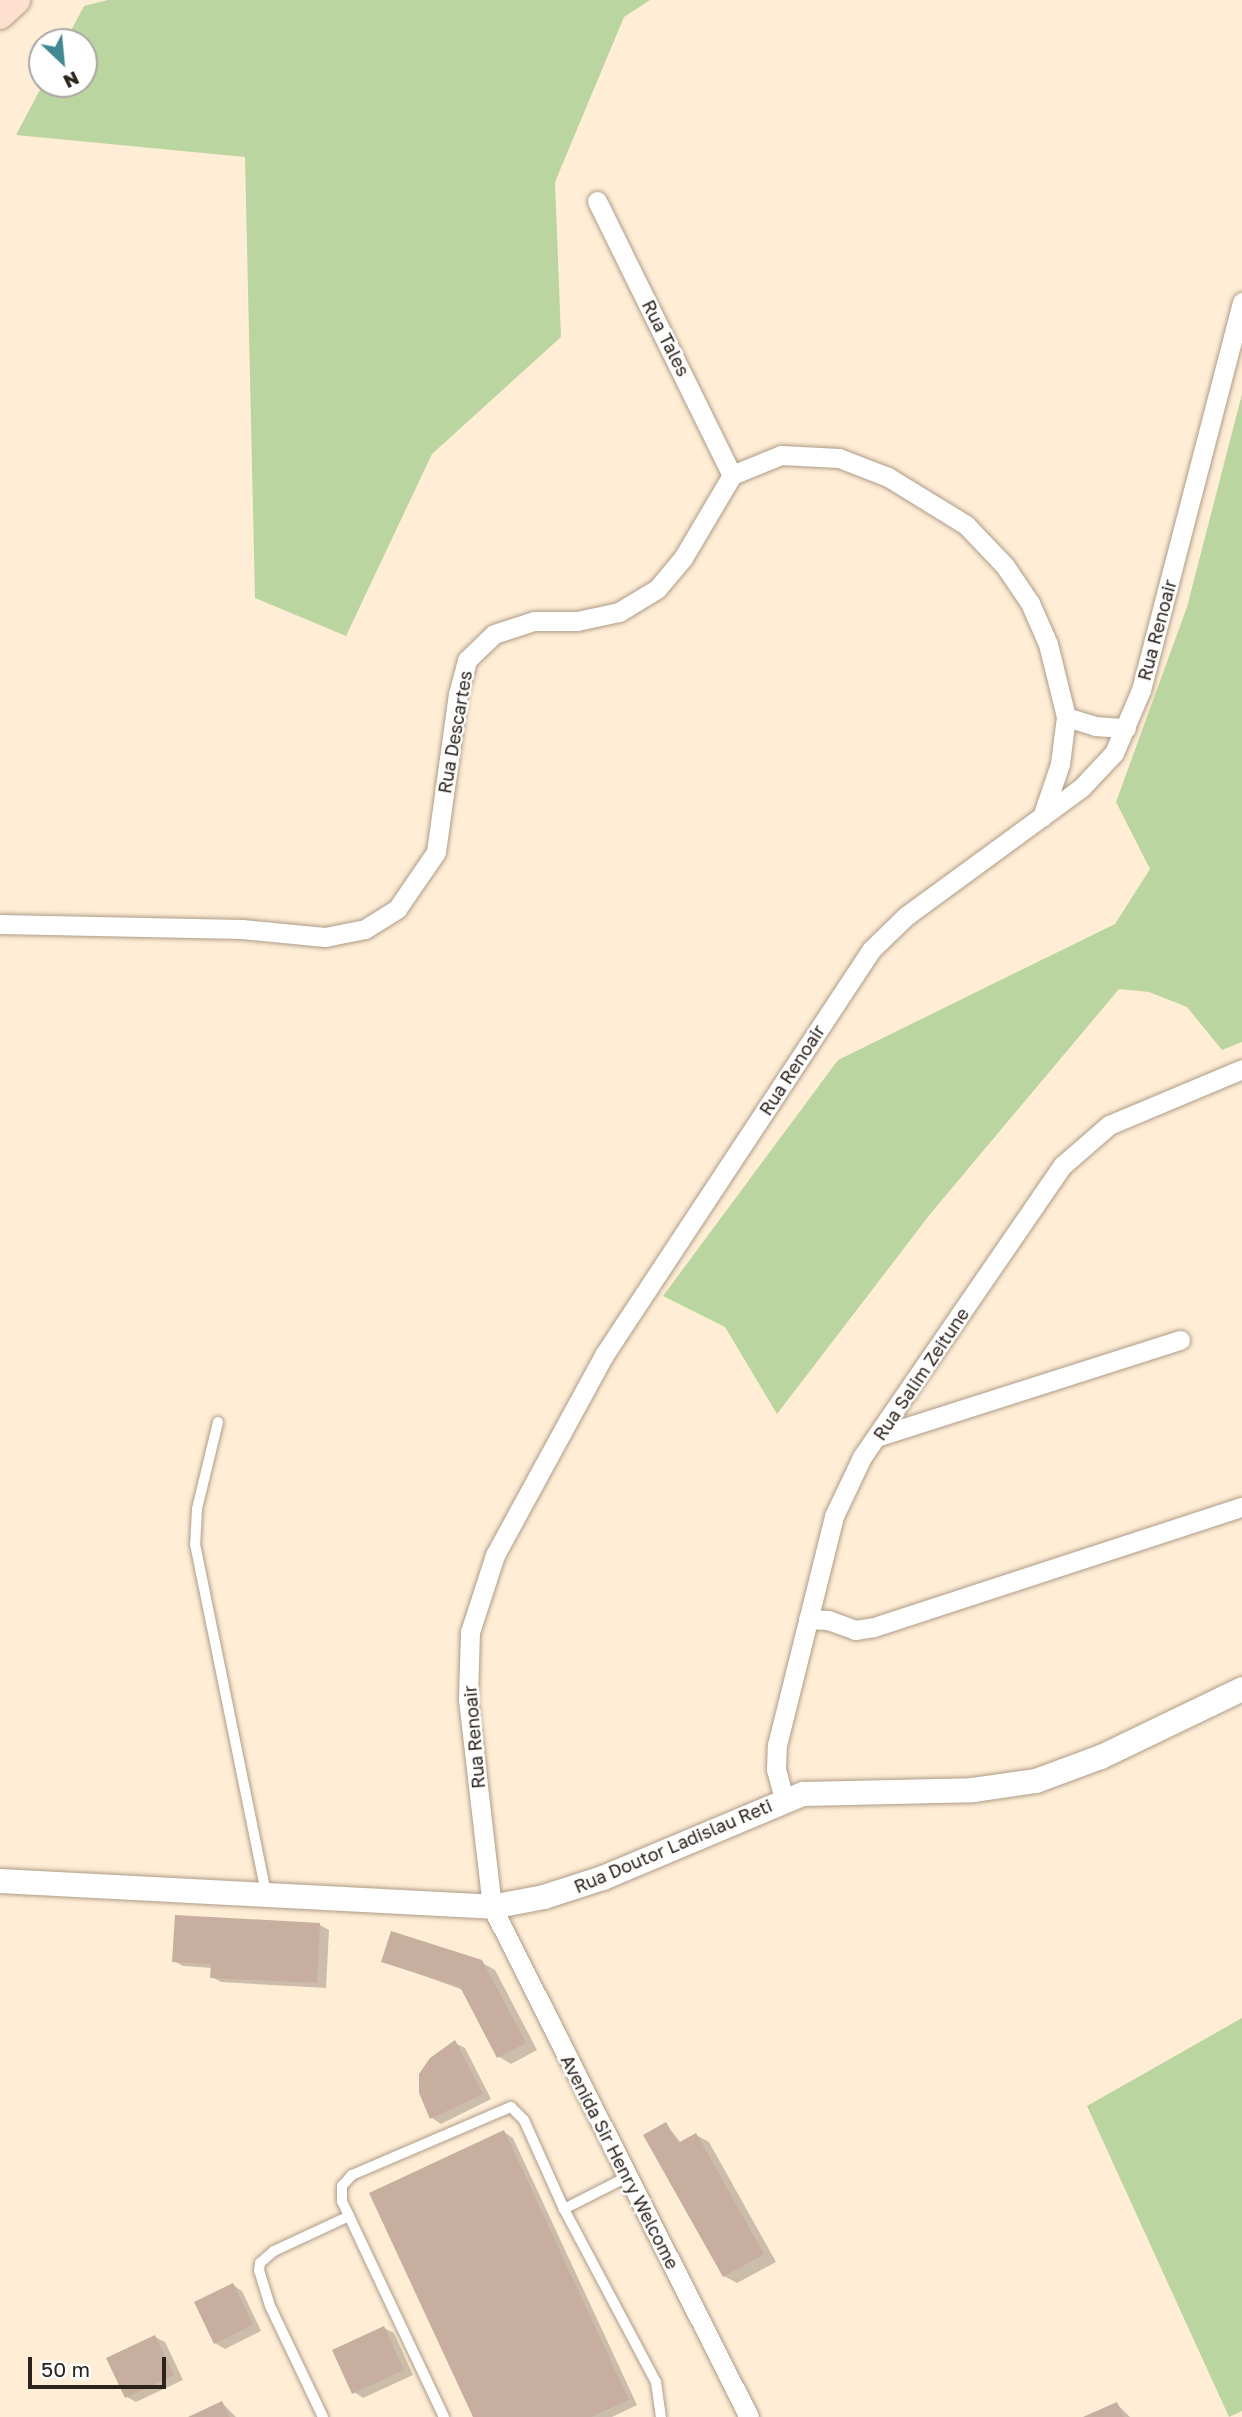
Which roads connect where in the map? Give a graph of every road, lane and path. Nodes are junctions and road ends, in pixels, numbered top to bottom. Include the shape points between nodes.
1 (16, 0) edge
2 (0, 15) edge
3 (597, 201) dead end
4 (1242, 302) edge
5 (1234, 364) edge
6 (732, 475) junction
7 (1066, 717) junction
8 (1126, 728) junction
9 (1042, 817) junction
10 (5, 921) edge
11 (1242, 1069) edge
12 (1180, 1340) dead end
13 (218, 1422) dead end
14 (879, 1436) junction
15 (1242, 1507) edge
16 (808, 1619) junction
17 (1242, 1689) edge
18 (784, 1799) junction
19 (0, 1881) edge
20 (267, 1897) junction
21 (492, 1907) junction
22 (627, 2177) junction
23 (564, 2209) junction
24 (349, 2216) junction
25 (323, 2417) edge
26 (444, 2417) edge
27 (661, 2417) edge
28 (749, 2417) edge

1 - 2 main road
3 - 6 street, Rua Tales
4 - 5 street, Rua Renoair
5 - 8 street, Rua Renoair via 1141,690
6 - 7 street via 781,455 809,454 839,458 933,501 966,525 1005,566 1030,603 1048,644
6 - 10 street, Rua Descartes via 682,558 657,589 619,612 577,621 534,621 494,634 467,660 436,852 419,883 387,915 365,929 326,937 243,929
7 - 8 street via 1095,726
7 - 9 street via 1060,764
8 - 9 street, Rua Renoair via 1114,753 1081,788
9 - 21 street, Rua Renoair via 906,916 871,950 604,1355 530,1484 495,1555 470,1632 468,1698
11 - 14 street, Rua Salim Zeitune via 1109,1125 1063,1165
12 - 14 street
13 - 20 lane via 197,1509 195,1544
14 - 16 street, Rua Salim Zeitune via 840,1498
15 - 16 street via 874,1627 855,1630
16 - 18 street, Rua Salim Zeitune via 778,1745 776,1769
17 - 18 street, Rua Doutor Ladislau Reti via 1101,1758 1036,1781 972,1790 823,1791
18 - 21 street, Rua Doutor Ladislau Reti via 603,1878
19 - 20 street, Rua Doutor Ladislau Reti
20 - 21 street, Rua Doutor Ladislau Reti
21 - 22 street, Avenida Sir Henry Welcome
22 - 23 lane
22 - 28 street, Avenida Sir Henry Welcome
23 - 24 lane via 524,2120 511,2107 352,2175 342,2186
23 - 27 lane via 656,2382
24 - 25 lane via 274,2251 258,2271
24 - 26 lane

